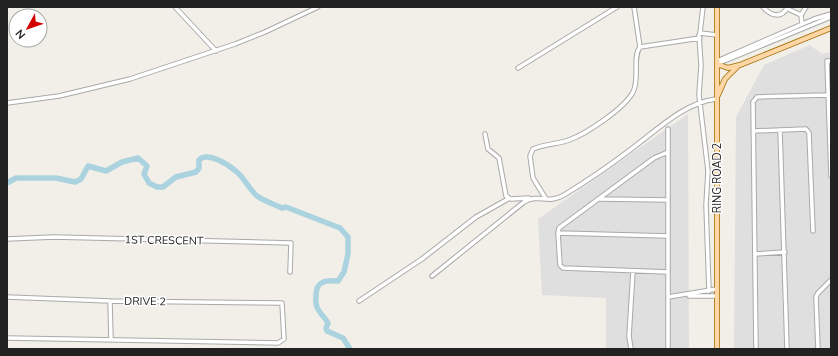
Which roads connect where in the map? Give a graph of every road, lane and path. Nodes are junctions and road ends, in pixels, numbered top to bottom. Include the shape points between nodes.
1 (176, 7) edge
2 (318, 7) edge
3 (617, 7) edge
4 (634, 7) edge
5 (703, 7) edge
6 (717, 7) edge
7 (763, 7) edge
8 (806, 7) edge
9 (788, 8) edge
10 (801, 15) junction
11 (831, 15) edge
12 (818, 19) junction
13 (802, 24) junction
14 (831, 28) edge
15 (700, 33) junction
16 (717, 35) junction
17 (700, 38) junction
18 (640, 47) junction
19 (216, 51) junction
20 (831, 61) edge
21 (717, 63) junction
22 (740, 65) junction
23 (518, 68) dead end
24 (827, 95) junction
25 (716, 99) junction
26 (7, 103) edge
27 (700, 103) junction
28 (668, 129) dead end
29 (780, 130) junction
30 (753, 131) junction
31 (485, 134) dead end
32 (668, 152) junction
33 (831, 176) edge
34 (531, 198) junction
35 (599, 198) junction
36 (508, 199) junction
37 (546, 199) junction
38 (668, 200) junction
39 (813, 231) dead end
40 (558, 233) junction
41 (668, 236) junction
42 (7, 239) edge
43 (784, 252) junction
44 (755, 254) junction
45 (633, 271) junction
46 (290, 272) dead end
47 (668, 272) junction
48 (432, 276) dead end
49 (831, 280) edge
50 (718, 290) junction
51 (709, 291) junction
52 (688, 295) junction
53 (7, 296) edge
54 (718, 296) junction
55 (668, 297) junction
56 (110, 301) junction
57 (359, 301) dead end
58 (7, 338) edge
59 (111, 340) junction
60 (631, 349) edge
61 (668, 349) edge
62 (717, 349) edge
63 (756, 349) edge
64 (787, 349) edge
65 (817, 349) edge

1 - 19 street
2 - 19 street
3 - 23 street
4 - 18 street
5 - 15 street
6 - 16 main road, RING ROAD 2
7 - 9 street via 772,15 779,15
8 - 10 street
9 - 10 street
10 - 13 street
11 - 12 street
12 - 13 street
12 - 21 street
13 - 21 street
14 - 22 main road
15 - 16 street
15 - 17 street
16 - 21 main road, RING ROAD 2
17 - 18 street
17 - 27 street
18 - 37 street via 637,53 637,82 622,106 571,140 538,147 531,152 533,178
19 - 26 street via 130,79 59,96
20 - 24 street via 827,61
21 - 22 main road via 728,68
21 - 25 main road, RING ROAD 2
22 - 25 main road via 725,79
24 - 30 street via 757,97 752,102
24 - 33 street
25 - 27 street
25 - 50 main road, RING ROAD 2
27 - 37 street via 668,120 632,149 556,200
27 - 51 street via 708,171 706,205
28 - 32 street
29 - 30 street
29 - 39 street via 806,129 809,133
29 - 43 street
30 - 44 street
31 - 36 street via 488,149 498,158
32 - 35 street via 654,158
32 - 38 street
34 - 36 street
34 - 37 street
34 - 48 street
35 - 38 street
35 - 40 street via 559,228
36 - 57 street via 476,217 422,259
38 - 41 street
40 - 41 street
40 - 45 street via 562,268
41 - 47 street
42 - 46 street, 1ST CRESCENT via 54,237 291,242
43 - 44 street
43 - 64 street
44 - 63 street
45 - 47 street
45 - 60 street via 629,336
47 - 55 street
49 - 65 street via 816,297
50 - 51 street
50 - 54 main road, RING ROAD 2
51 - 52 street
52 - 54 street
52 - 55 street
53 - 56 street, DRIVE 2
54 - 62 main road, RING ROAD 2
55 - 61 street
56 - 59 street
56 - 59 street, DRIVE 2 via 283,304 284,339 280,343
58 - 59 street

